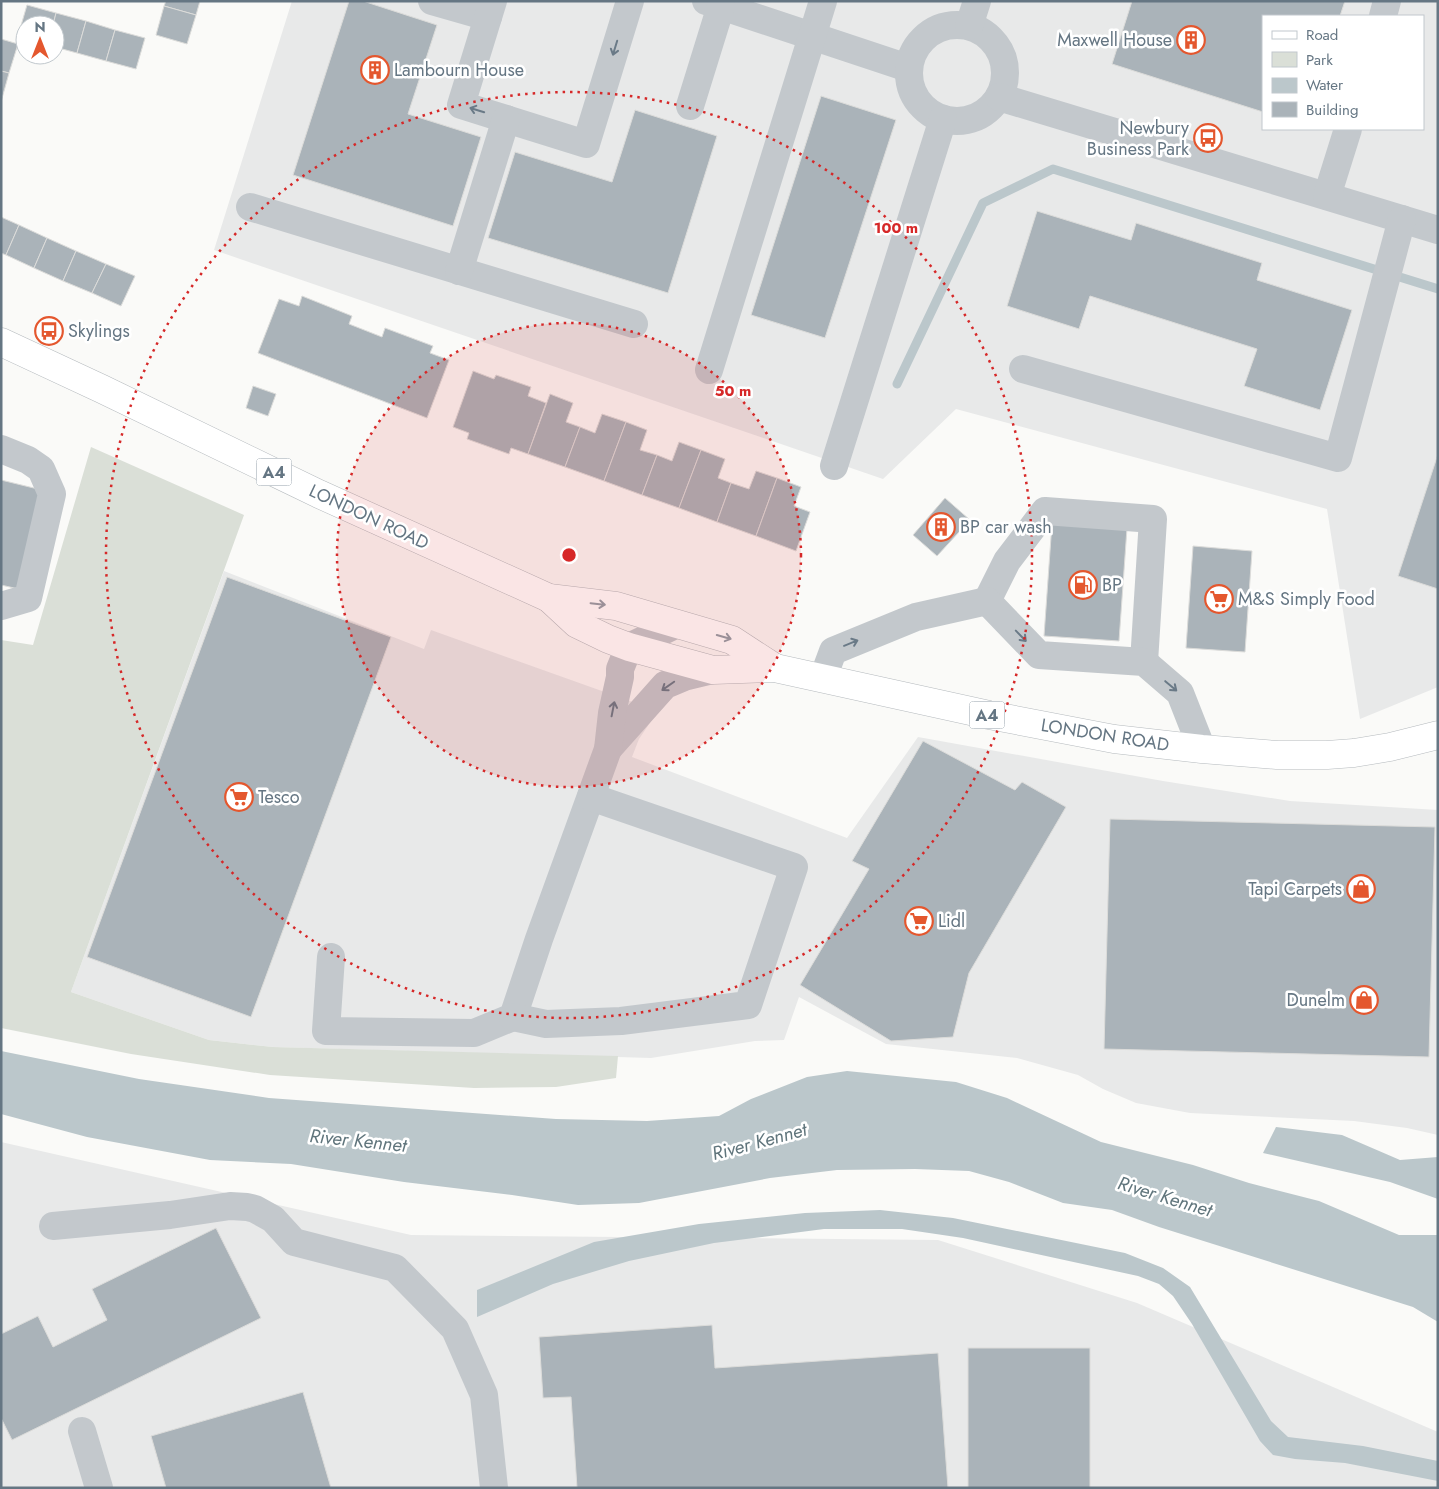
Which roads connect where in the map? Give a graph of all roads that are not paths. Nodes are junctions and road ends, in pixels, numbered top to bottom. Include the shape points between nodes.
1 (432, 1) edge
2 (630, 1) edge
3 (823, 1) edge
4 (1387, 1) edge
5 (714, 4) edge
6 (490, 9) edge
7 (973, 13) edge
8 (1383, 15) edge
9 (812, 36) junction
10 (908, 68) junction
11 (999, 97) junction
12 (690, 106) dead end
13 (506, 119) junction
14 (943, 119) junction
15 (1348, 130) edge
16 (1326, 196) junction
17 (250, 207) dead end
18 (1402, 219) junction
19 (1438, 230) edge
20 (459, 271) junction
21 (634, 324) dead end
22 (1, 342) edge
23 (1023, 369) dead end
24 (709, 370) dead end
25 (1, 449) edge
26 (834, 466) dead end
27 (549, 598) junction
28 (987, 601) junction
29 (1, 606) edge
30 (677, 624) junction
31 (624, 658) junction
32 (1144, 662) junction
33 (775, 668) junction
34 (713, 670) junction
35 (823, 678) junction
36 (1438, 735) edge
37 (608, 750) junction
38 (1202, 750) junction
39 (591, 797) junction
40 (331, 957) dead end
41 (514, 1017) junction
42 (53, 1226) dead end
43 (82, 1431) dead end
44 (98, 1488) edge
45 (494, 1488) edge

1 - 6 street
2 -> 13 street via 586,144
3 - 9 street
4 - 8 street
5 - 9 street
5 - 12 street
13 -> 6 street via 461,105
7 - 10 street via 922,38
7 - 11 street via 1001,54 1005,68
9 - 10 street
9 - 24 street
10 - 14 street via 913,94 931,114
11 - 14 street via 989,109 975,117 960,121
11 - 16 street
13 - 20 street
14 - 26 street
15 - 16 street
16 - 18 street
17 - 20 street
18 - 19 street
18 - 23 street via 1338,458
20 - 21 street
22 - 27 main road, LONDON ROAD / A4 via 318,494
25 - 29 street via 41,469 52,494 28,598
27 -> 30 main road, LONDON ROAD / A4 via 616,606
27 - 31 main road, LONDON ROAD / A4 via 577,624
28 -> 32 street via 1039,655
28 - 32 street via 1006,561 1045,511 1153,519
35 -> 28 street via 832,650 916,617
30 - 31 street
30 -> 33 main road, LONDON ROAD / A4 via 732,640
31 - 34 main road, LONDON ROAD / A4
37 -> 31 street
32 -> 38 street via 1180,693
33 - 34 main road, LONDON ROAD / A4
33 - 35 main road, LONDON ROAD / A4
34 -> 37 street via 665,685
35 - 38 main road, LONDON ROAD / A4 via 989,716
36 - 38 main road, LONDON ROAD / A4 via 1390,747 1327,755
37 - 39 street
39 - 41 street
39 - 41 street via 794,868 748,1005 621,1021 546,1024
40 - 41 street via 326,1031 474,1033
42 - 45 street via 230,1206 247,1207 273,1219 294,1242 395,1268 454,1329 484,1395
43 - 44 street

